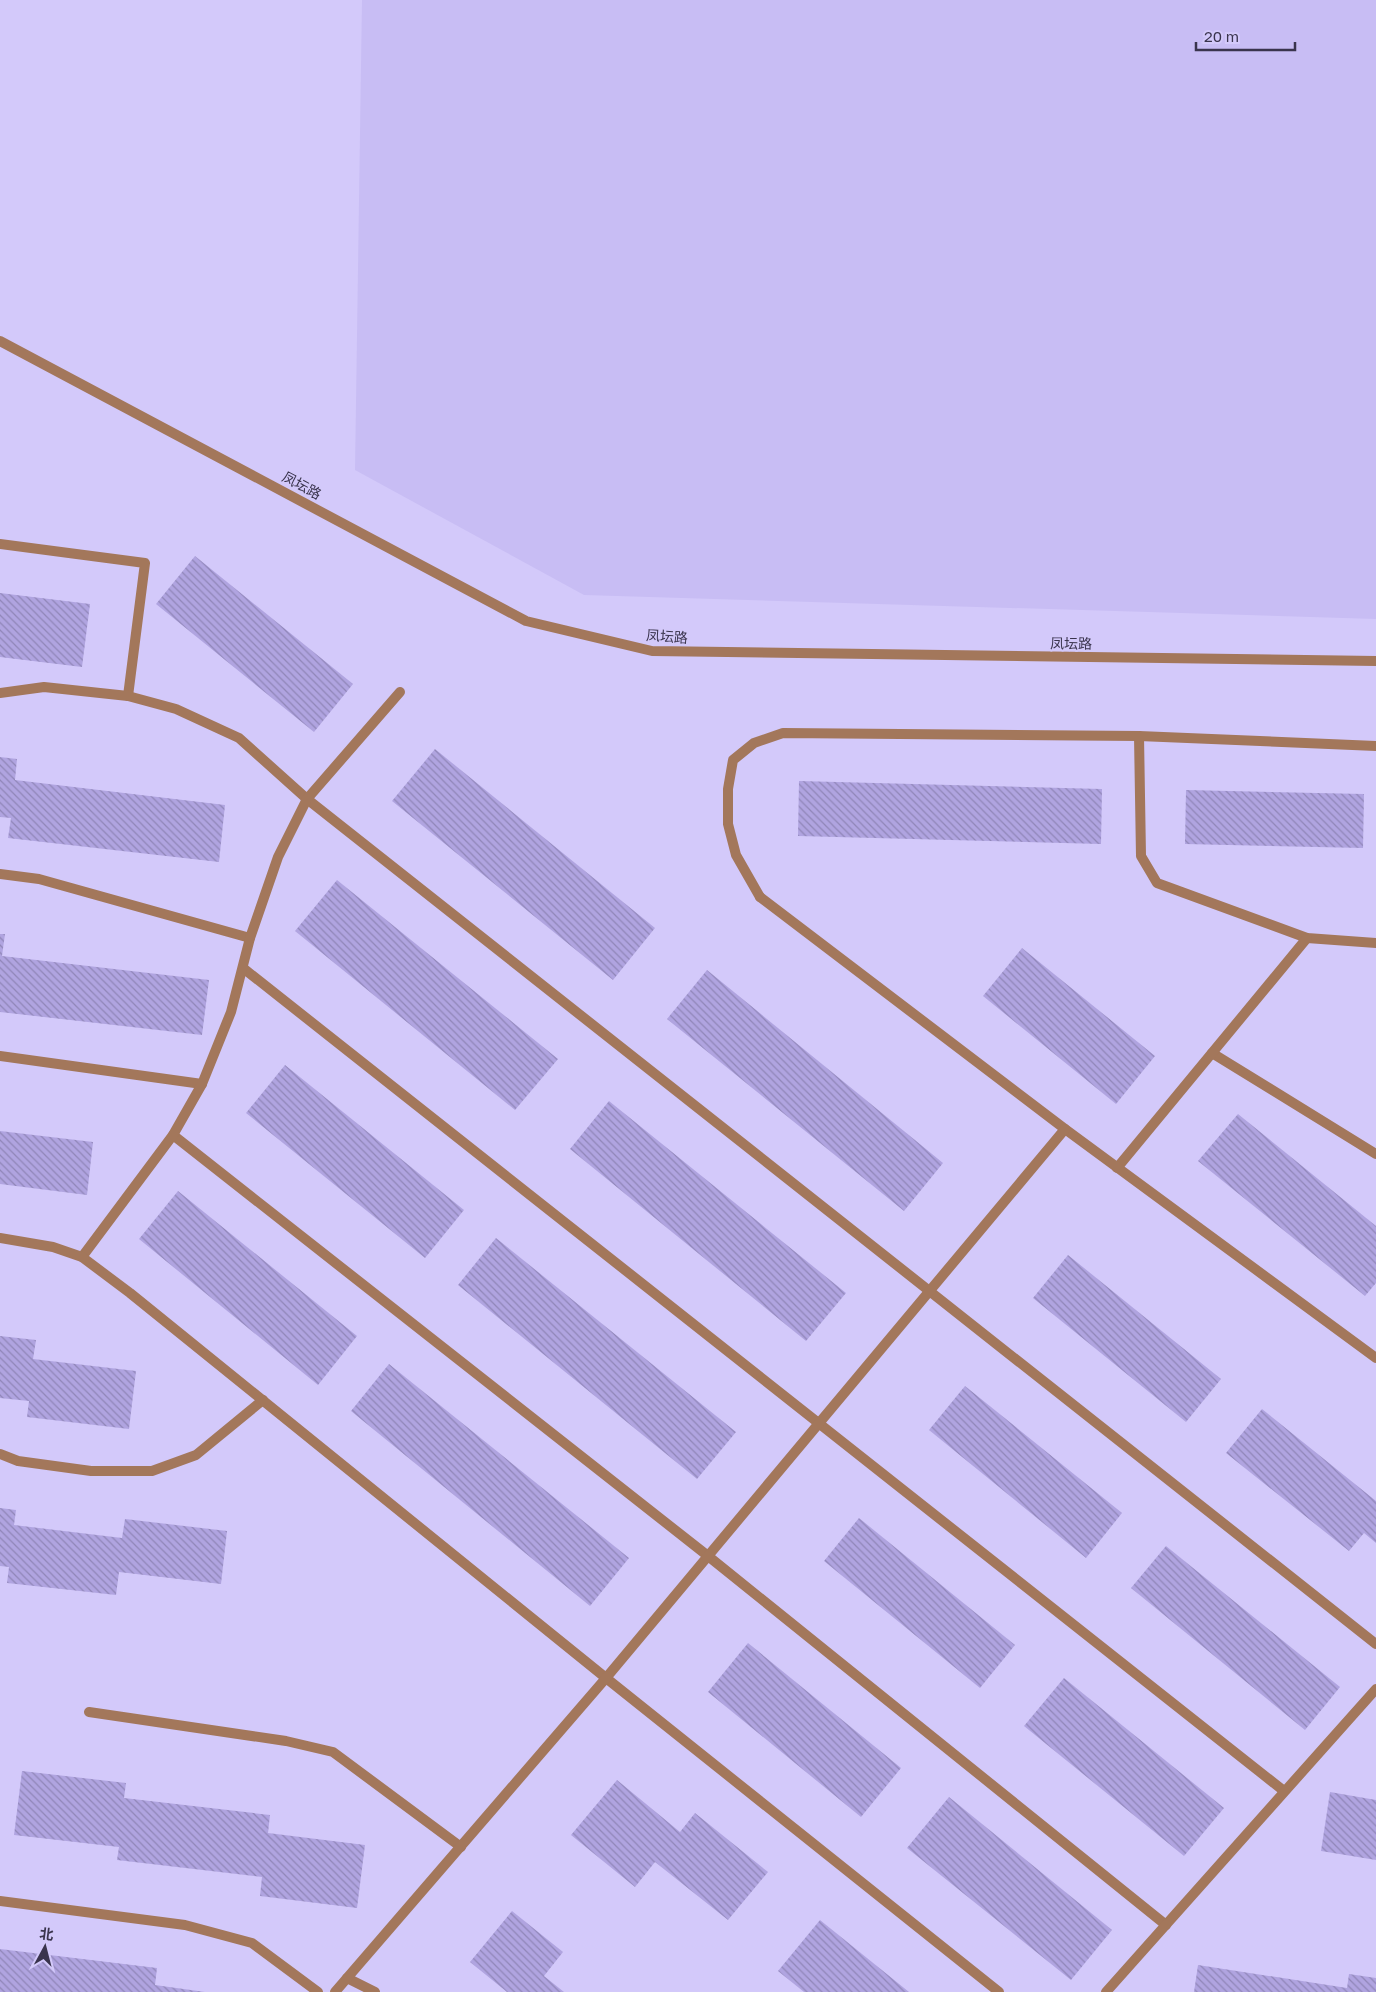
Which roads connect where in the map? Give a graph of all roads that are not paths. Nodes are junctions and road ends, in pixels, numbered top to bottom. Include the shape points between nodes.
1 (0, 341) edge
2 (0, 544) edge
3 (1376, 662) edge
4 (400, 692) dead end
5 (0, 693) edge
6 (128, 696) junction
7 (1139, 736) junction
8 (1376, 746) edge
9 (307, 799) junction
10 (0, 874) edge
11 (250, 938) junction
12 (1306, 938) junction
13 (1376, 943) edge
14 (242, 968) junction
15 (1212, 1053) junction
16 (0, 1056) edge
17 (202, 1084) junction
18 (1065, 1129) junction
19 (173, 1135) junction
20 (1376, 1154) edge
21 (1117, 1168) junction
22 (0, 1238) edge
23 (82, 1257) junction
24 (930, 1290) junction
25 (1376, 1358) edge
26 (263, 1400) junction
27 (819, 1422) junction
28 (0, 1454) edge
29 (708, 1556) junction
30 (1376, 1644) edge
31 (606, 1678) junction
32 (1376, 1688) edge
33 (89, 1712) dead end
34 (1284, 1791) junction
35 (461, 1846) junction
36 (0, 1901) edge
37 (1166, 1925) junction
38 (347, 1978) junction
39 (318, 1992) edge
40 (335, 1992) edge
41 (375, 1992) edge
42 (999, 1992) edge
43 (1106, 1992) edge

1 - 3 street, 凤坛路 via 526,621 652,651
2 - 6 street via 145,564
4 - 9 street
5 - 6 street via 44,688
6 - 9 street via 176,709 239,738
7 - 8 street
7 - 12 street via 1140,856 1157,883
7 - 18 street via 783,733 754,743 733,760 728,789 728,824 736,855 760,897
9 - 11 street via 278,858
9 - 24 street
10 - 11 street via 39,879
11 - 14 street
12 - 13 street
12 - 15 street
14 - 17 street via 231,1012
14 - 27 street
15 - 20 street
15 - 21 street
16 - 17 street
17 - 19 street
18 - 21 street
18 - 24 street
19 - 23 street
19 - 29 street
21 - 25 street
22 - 23 street via 53,1247
23 - 26 street
24 - 27 street
24 - 30 street
26 - 28 street via 196,1455 152,1471 91,1471 18,1461
26 - 31 street
27 - 29 street
27 - 34 street
29 - 31 street
29 - 37 street
31 - 35 street
31 - 42 street
32 - 34 street
33 - 35 street via 286,1741 333,1752
34 - 37 street
35 - 38 street
36 - 39 street via 185,1925 252,1944
37 - 43 street
38 - 40 street
38 - 41 street

